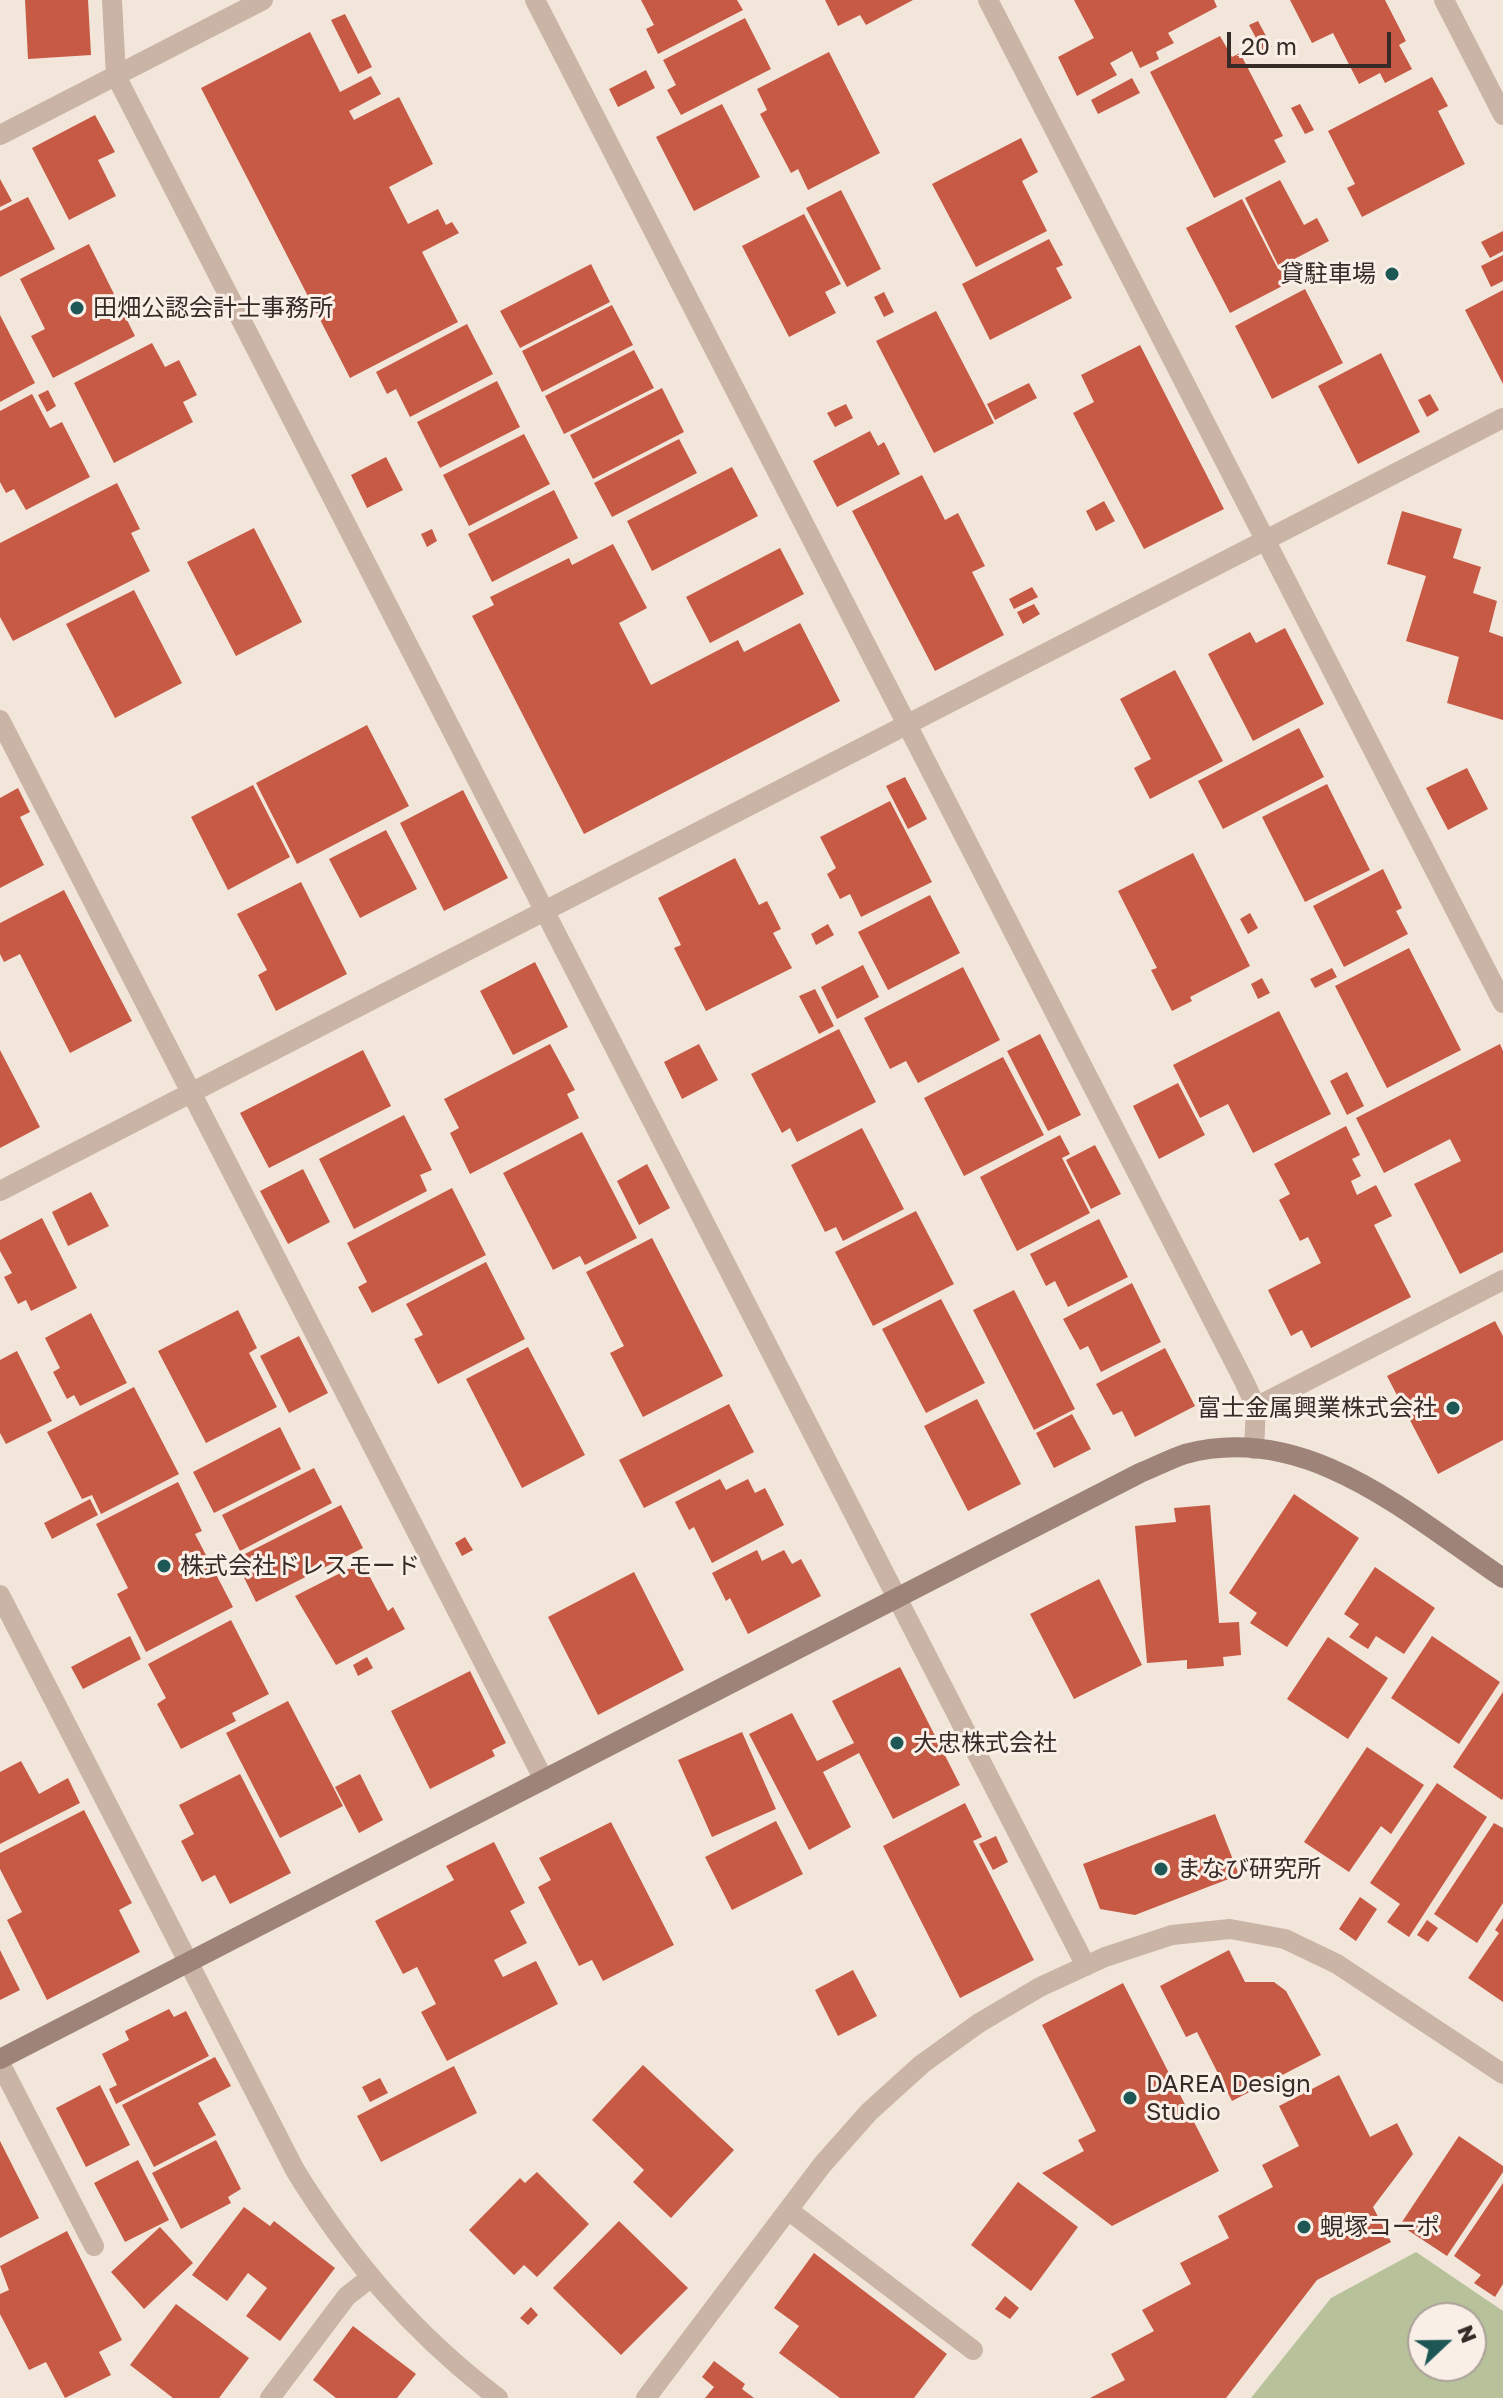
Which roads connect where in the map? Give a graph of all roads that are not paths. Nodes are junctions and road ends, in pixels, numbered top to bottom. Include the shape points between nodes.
1 (112, 0) edge
2 (263, 0) edge
3 (535, 0) edge
4 (988, 0) edge
5 (1444, 0) edge
6 (116, 76) junction
7 (1503, 115) edge
8 (0, 135) edge
9 (1503, 418) edge
10 (1266, 540) junction
11 (0, 720) edge
12 (906, 725) junction
13 (544, 910) junction
14 (1503, 1003) edge
15 (191, 1093) junction
16 (0, 1191) edge
17 (1503, 1280) edge
18 (1256, 1407) junction
19 (1254, 1449) junction
20 (1503, 1578) edge
21 (0, 1595) edge
22 (898, 1598) junction
23 (544, 1780) junction
24 (189, 1962) junction
25 (1086, 1966) junction
26 (0, 2061) edge
27 (1503, 2074) edge
28 (788, 2210) junction
29 (94, 2246) dead end
30 (369, 2279) junction
31 (973, 2350) dead end
32 (270, 2398) edge
33 (498, 2398) edge
34 (646, 2398) edge

1 - 6 street
2 - 6 street
3 - 12 street
4 - 10 street
5 - 7 street
6 - 8 street
6 - 13 street
9 - 10 street
10 - 12 street
10 - 14 street
11 - 15 street
12 - 13 street
12 - 18 street
13 - 15 street
13 - 22 street
15 - 16 street
15 - 23 street
17 - 18 street
18 - 19 street
19 - 20 street via 1329,1465
19 - 22 street via 1185,1454
21 - 24 street
22 - 23 street
22 - 25 street
23 - 24 street
24 - 26 street
24 - 30 street via 295,2170
25 - 27 street via 1172,1935 1230,1929 1285,1939 1337,1964
25 - 28 street via 979,2023 922,2064 869,2112
26 - 29 street
28 - 31 street
28 - 34 street
30 - 32 street via 347,2296
30 - 33 street via 418,2331

